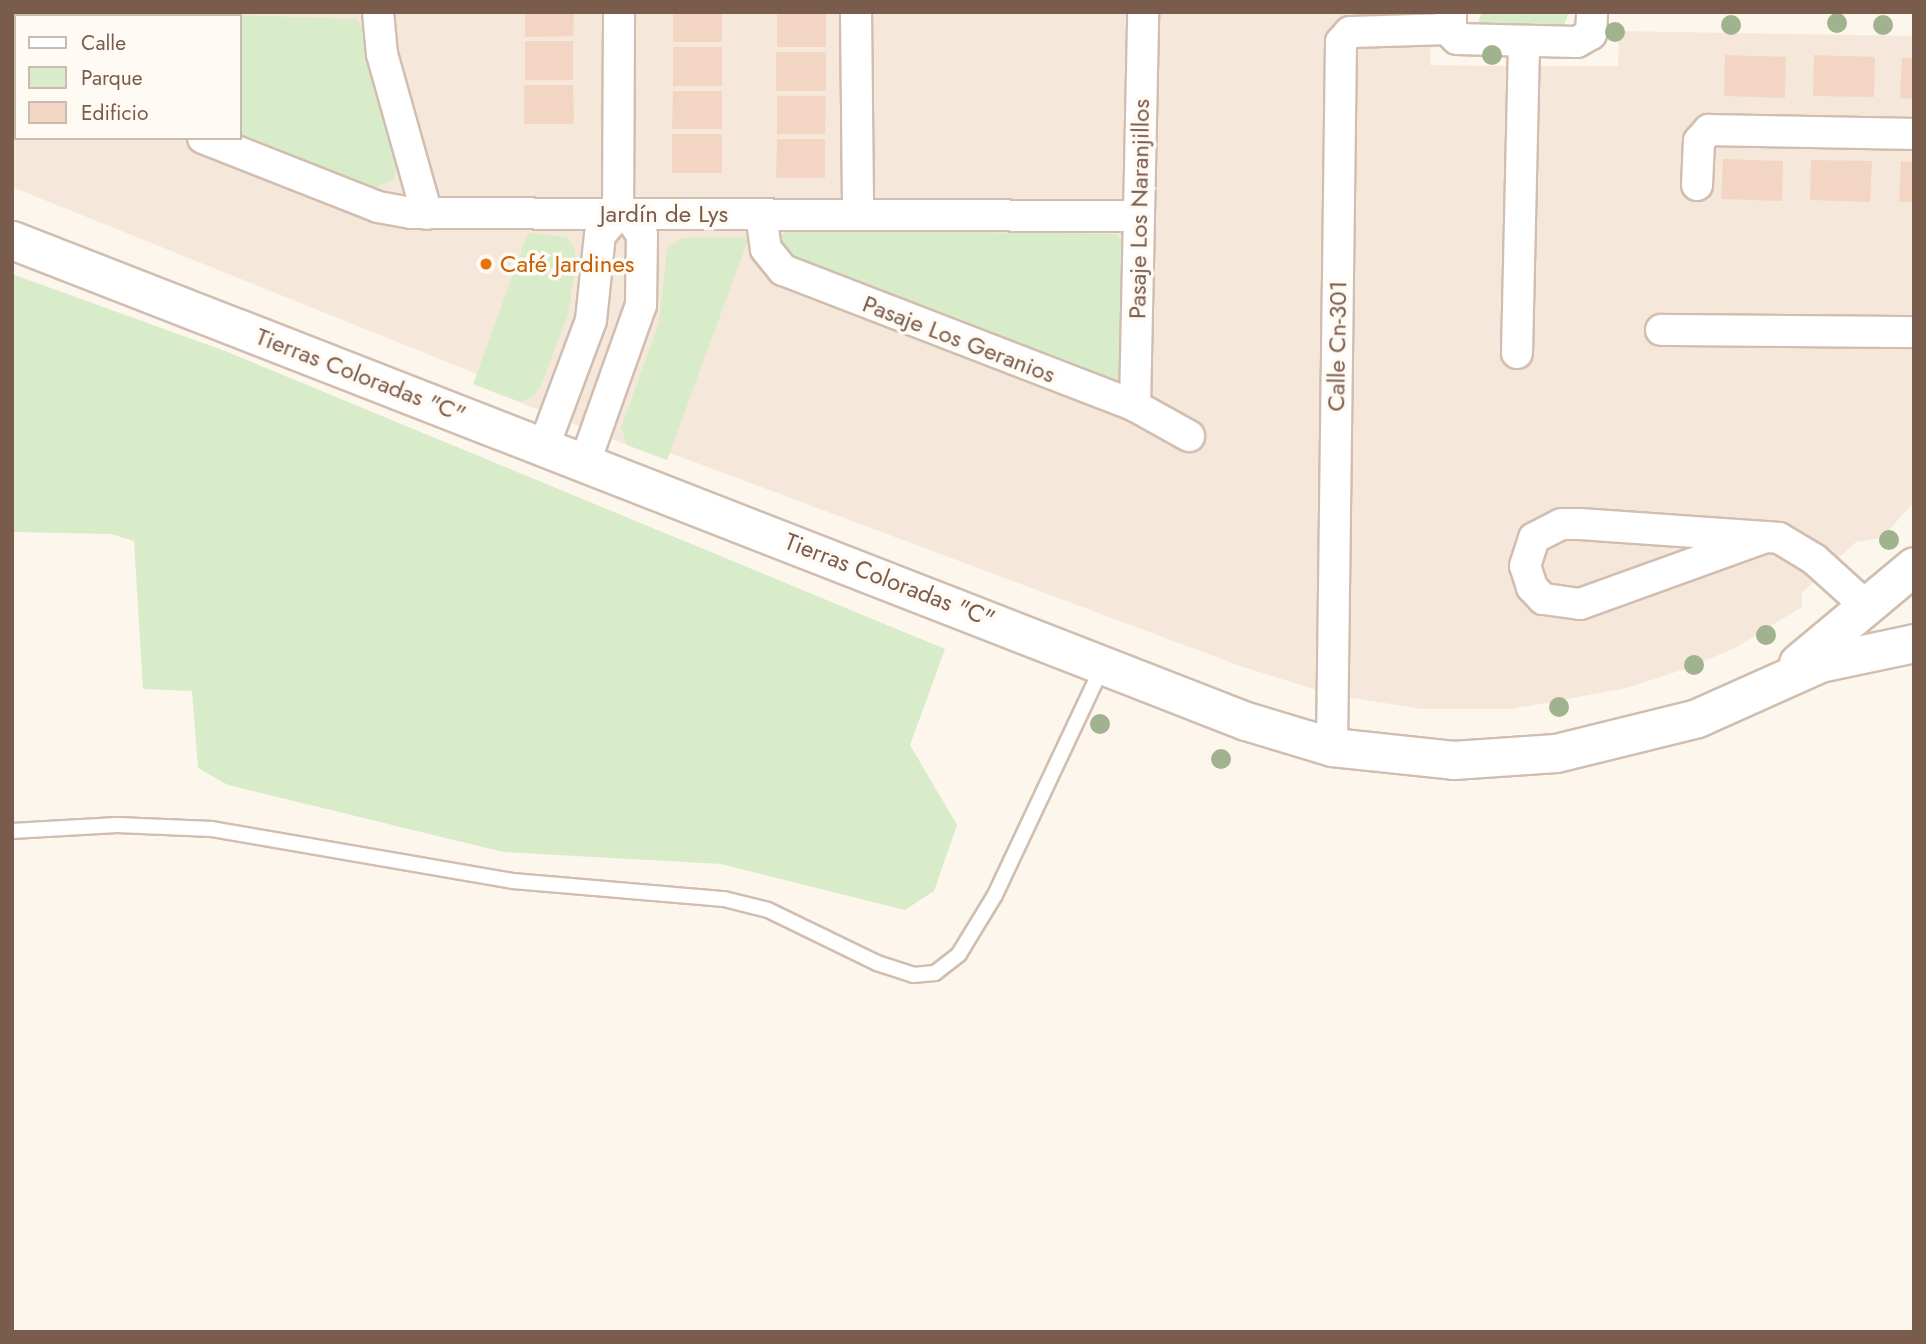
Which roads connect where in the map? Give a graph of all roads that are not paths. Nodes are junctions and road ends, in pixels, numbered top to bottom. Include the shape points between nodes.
1 (378, 12) edge
2 (619, 12) edge
3 (856, 12) edge
4 (1143, 12) edge
5 (1592, 12) edge
6 (1444, 25) edge
7 (1524, 41) junction
8 (1914, 134) edge
9 (209, 140) edge
10 (1697, 185) dead end
11 (427, 214) junction
12 (618, 214) junction
13 (761, 215) junction
14 (858, 215) junction
15 (1139, 216) junction
16 (12, 240) edge
17 (1661, 330) dead end
18 (1914, 332) edge
19 (1517, 353) dead end
20 (1135, 406) junction
21 (1189, 436) dead end
22 (544, 446) junction
23 (584, 462) junction
24 (1766, 537) junction
25 (1914, 566) edge
26 (1866, 606) junction
27 (1914, 638) edge
28 (1914, 643) edge
29 (1104, 663) junction
30 (1784, 675) junction
31 (1332, 747) junction
32 (12, 831) edge

1 - 11 street via 382,54
2 - 12 street
3 - 14 street
4 - 15 street, Pasaje Los Naranjillos
5 - 7 street, Calle Cn-301 via 1591,34 1583,41
6 - 7 street, Calle Cn-301 via 1461,39
6 - 31 street, Calle Cn-301 via 1350,32 1341,42
7 - 19 street
8 - 10 street via 1709,130 1699,141
9 - 11 street, Jardín de Lys via 378,206
11 - 12 street, Jardín de Lys
12 - 13 street, Jardín de Lys
12 - 22 street via 600,235 590,320
12 - 23 street via 632,220 642,235 641,305
13 - 14 street, Jardín de Lys
13 - 20 street, Pasaje Los Geranios via 766,249 794,275
14 - 15 street, Jardín de Lys
15 - 20 street, Pasaje Los Naranjillos
16 - 22 street, Tierras Coloradas "C"
17 - 18 street
20 - 21 street, Pasaje Los Geranios
22 - 23 street, Tierras Coloradas "C"
23 - 29 street, Tierras Coloradas "C"
24 - 24 street via 1562,524 1534,538 1525,566 1532,587 1543,599 1580,604
24 - 26 street via 1802,550
25 - 26 street, Tierras Coloradas "C"
26 - 27 street
26 - 30 street, Tierras Coloradas "C"
28 - 30 street, Tierras Coloradas "C" via 1857,652
29 - 31 street, Tierras Coloradas "C" via 1246,721
29 - 32 lane via 995,895 959,954 935,973 913,975 768,910 724,899 513,881 212,829 117,825
30 - 31 street, Tierras Coloradas "C" via 1698,718 1556,753 1453,760

